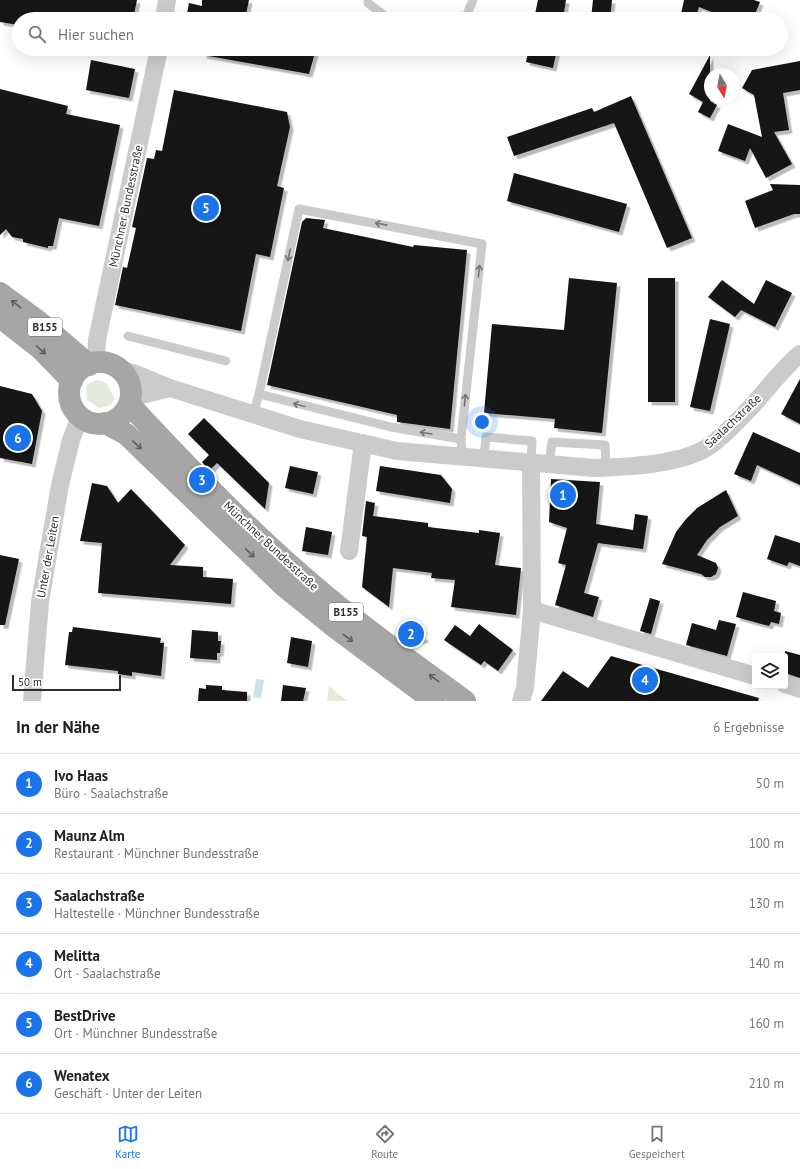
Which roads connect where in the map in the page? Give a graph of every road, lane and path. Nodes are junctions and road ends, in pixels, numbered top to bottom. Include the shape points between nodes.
1 (167, 0) edge
2 (368, 0) edge
3 (473, 0) edge
4 (165, 12) edge
5 (380, 12) edge
6 (468, 12) edge
7 (158, 56) edge
8 (0, 293) edge
9 (0, 317) edge
10 (128, 336) dead end
11 (800, 354) edge
12 (226, 361) dead end
13 (93, 364) junction
14 (121, 370) junction
15 (72, 381) junction
16 (170, 388) junction
17 (259, 394) junction
18 (130, 401) junction
19 (253, 414) junction
20 (80, 417) junction
21 (105, 423) junction
22 (363, 443) junction
23 (462, 448) junction
24 (531, 462) junction
25 (349, 551) dead end
26 (532, 610) junction
27 (752, 675) edge
28 (788, 685) edge
29 (800, 689) edge
30 (32, 701) edge
31 (434, 701) edge
32 (465, 701) edge
33 (521, 701) edge

1 - 4 street
2 - 5 lane via 368,3
3 - 6 lane
7 - 13 street, Münchner Bundesstraße
13 -> 8 main road, B155
9 -> 15 main road, B155 via 41,349
10 - 12 lane
11 - 24 street, Saalachstraße via 749,409 707,448 657,463 606,468
13 - 14 main road via 114,366
13 - 15 main road via 76,374
14 - 16 street, Saalachstraße
14 - 18 main road via 130,388
15 - 20 main road via 69,390 70,400
16 - 18 street
16 - 19 street, Saalachstraße
17 - 19 lane
23 -> 17 lane via 391,427
23 -> 17 lane via 482,244 299,209
18 - 21 main road via 119,417
32 -> 18 main road, Münchner Bundesstraße / B155 via 327,598 280,557 202,480
19 - 22 street, Saalachstraße via 300,429
20 - 21 main road via 88,421
20 - 30 street, Unter der Leiten via 71,440 60,485 40,602
21 -> 31 main road, Münchner Bundesstraße / B155 via 126,434 285,586 337,629
22 - 23 street, Saalachstraße via 397,451
22 - 25 street
23 - 24 street, Saalachstraße via 484,458
24 - 26 street
26 - 27 street
26 - 33 street via 525,688
28 - 29 street

